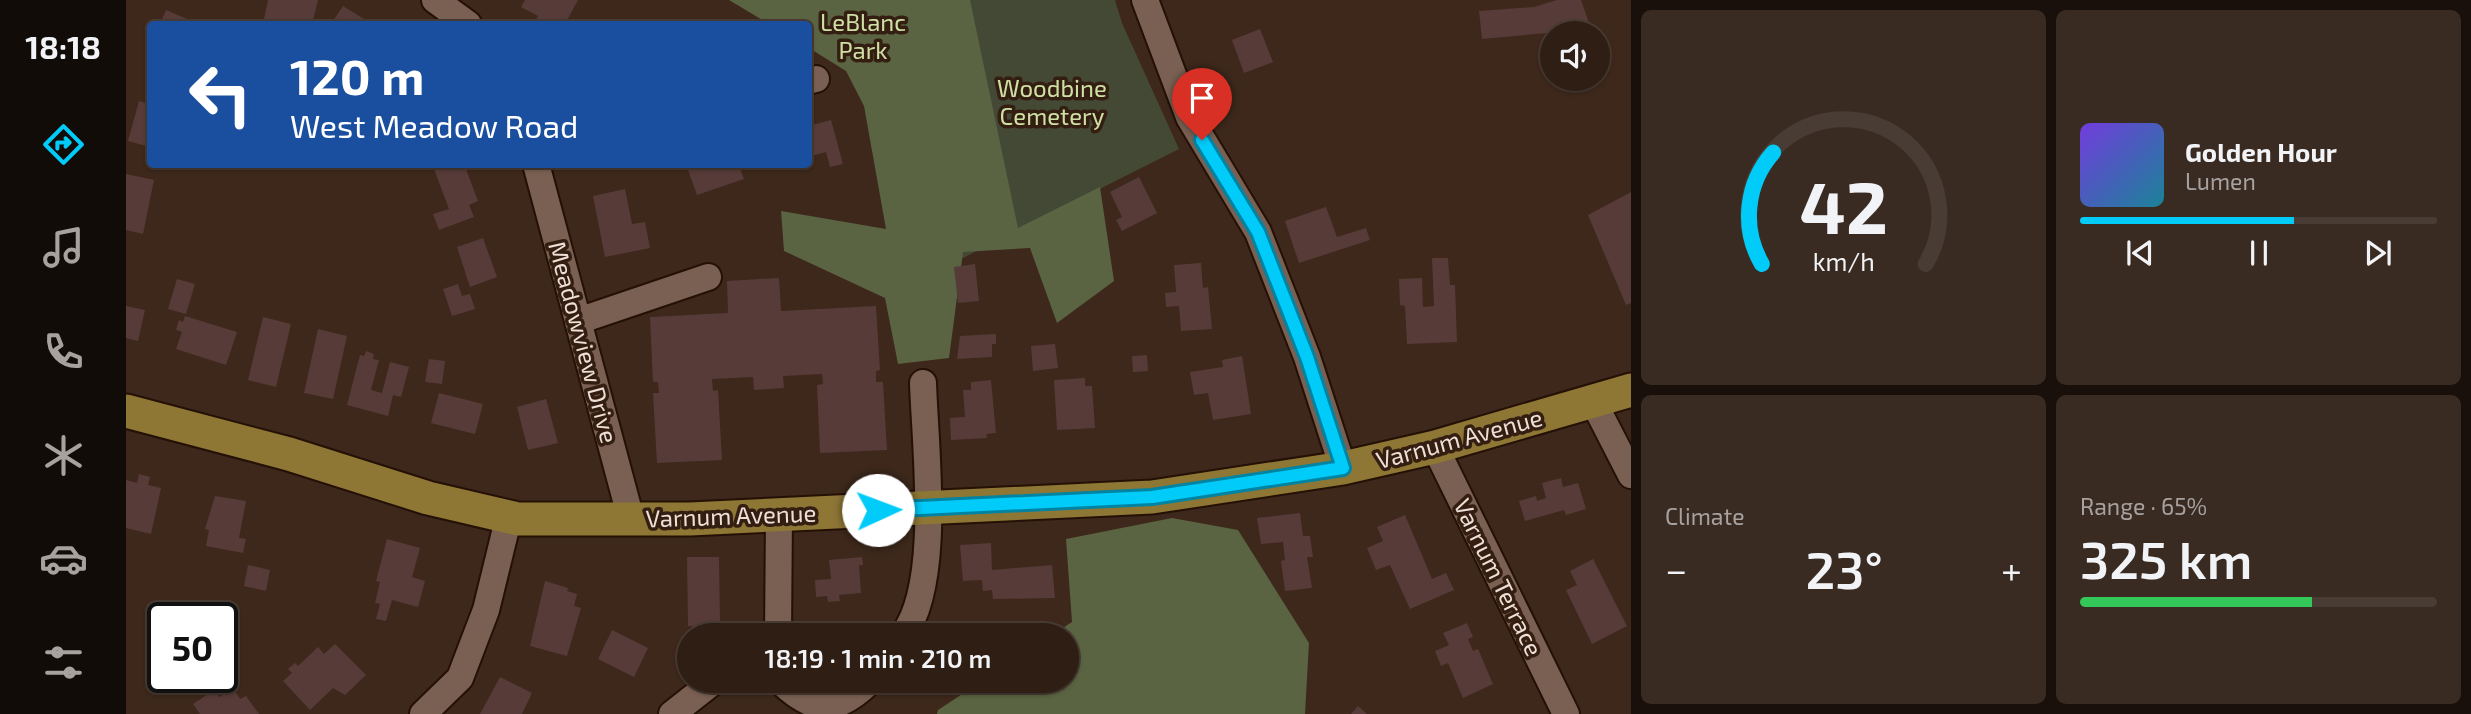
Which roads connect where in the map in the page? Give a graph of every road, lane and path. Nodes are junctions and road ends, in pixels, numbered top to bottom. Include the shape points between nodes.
1 (435, 0) edge
2 (1145, 0) edge
3 (464, 21) edge
4 (537, 168) edge
5 (708, 277) dead end
6 (578, 321) junction
7 (923, 383) dead end
8 (1631, 390) edge
9 (1593, 401) junction
10 (126, 411) edge
11 (1435, 447) junction
12 (1343, 468) junction
13 (1631, 475) edge
14 (928, 508) junction
15 (779, 514) junction
16 (509, 516) junction
17 (631, 519) junction
18 (778, 623) edge
19 (912, 623) edge
20 (699, 693) edge
21 (791, 693) edge
22 (861, 693) edge
23 (1558, 712) edge
24 (424, 714) edge
25 (672, 714) edge

1 - 3 street
2 - 12 street via 1189,117 1258,232 1307,357
4 - 6 street, Meadowview Drive
5 - 6 street
6 - 17 street, Meadowview Drive
7 - 14 street
8 - 9 main road, Varnum Avenue
9 - 11 main road, Varnum Avenue
9 - 13 street
10 - 16 main road, Varnum Avenue via 289,454 428,498
11 - 12 main road, Varnum Avenue
11 - 23 street, Varnum Terrace
12 - 14 main road, Varnum Avenue via 1152,497
14 - 15 main road, Varnum Avenue
14 - 19 street via 925,571
15 - 17 main road, Varnum Avenue
15 - 18 street
16 - 17 main road, Varnum Avenue
16 - 24 street via 486,610 460,678
20 - 25 street
21 - 22 street via 823,712 839,710

